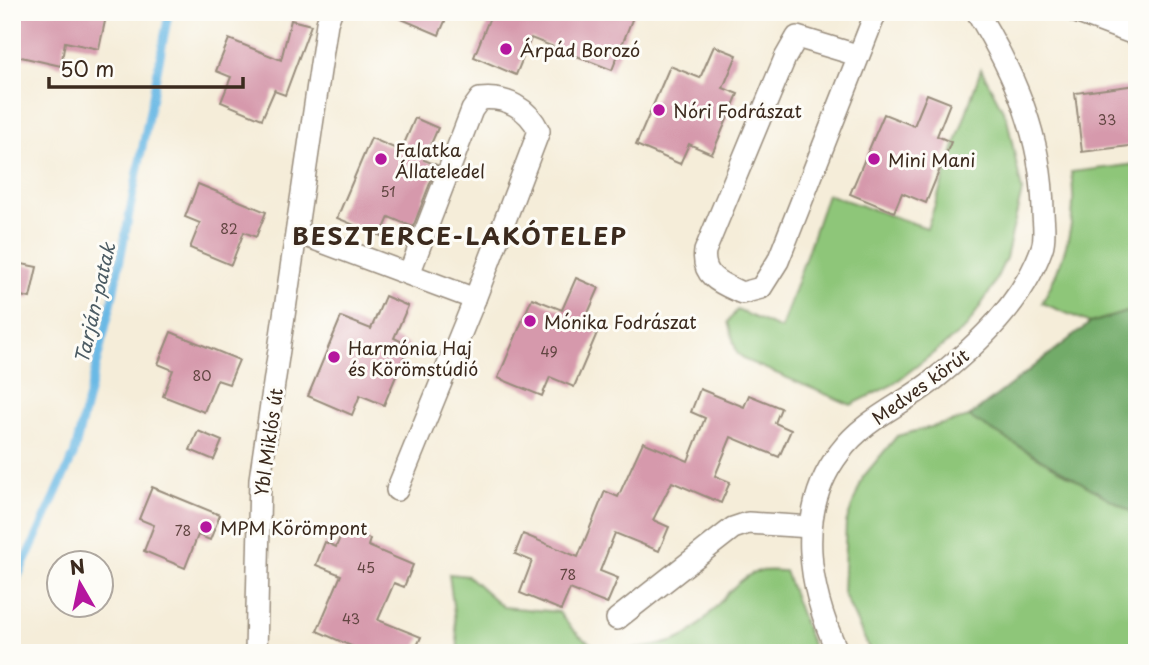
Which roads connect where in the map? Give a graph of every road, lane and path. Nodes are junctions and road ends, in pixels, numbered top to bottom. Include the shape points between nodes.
1 (331, 12) edge
2 (876, 12) edge
3 (977, 12) edge
4 (1076, 12) edge
5 (1137, 35) edge
6 (858, 55) junction
7 (298, 233) junction
8 (409, 274) junction
9 (475, 299) junction
10 (397, 490) dead end
11 (811, 527) junction
12 (617, 619) dead end
13 (258, 653) edge
14 (838, 653) edge

1 - 7 street, Ybl Miklós út
2 - 6 street
3 - 11 street, Medves körút via 1019,89 1031,127 1040,159 1044,245 1029,279 976,346 931,383 867,424 840,450 814,496
4 - 5 street
6 - 6 street via 797,37 705,251 703,263 721,284 742,293 761,288 778,261
7 - 8 street
7 - 13 street, Ybl Miklós út via 260,479
8 - 9 street
8 - 9 street via 471,110 480,99 495,97 524,109 540,131
9 - 10 street
11 - 12 street via 748,523 733,528
11 - 14 street, Medves körút via 812,569 821,617

